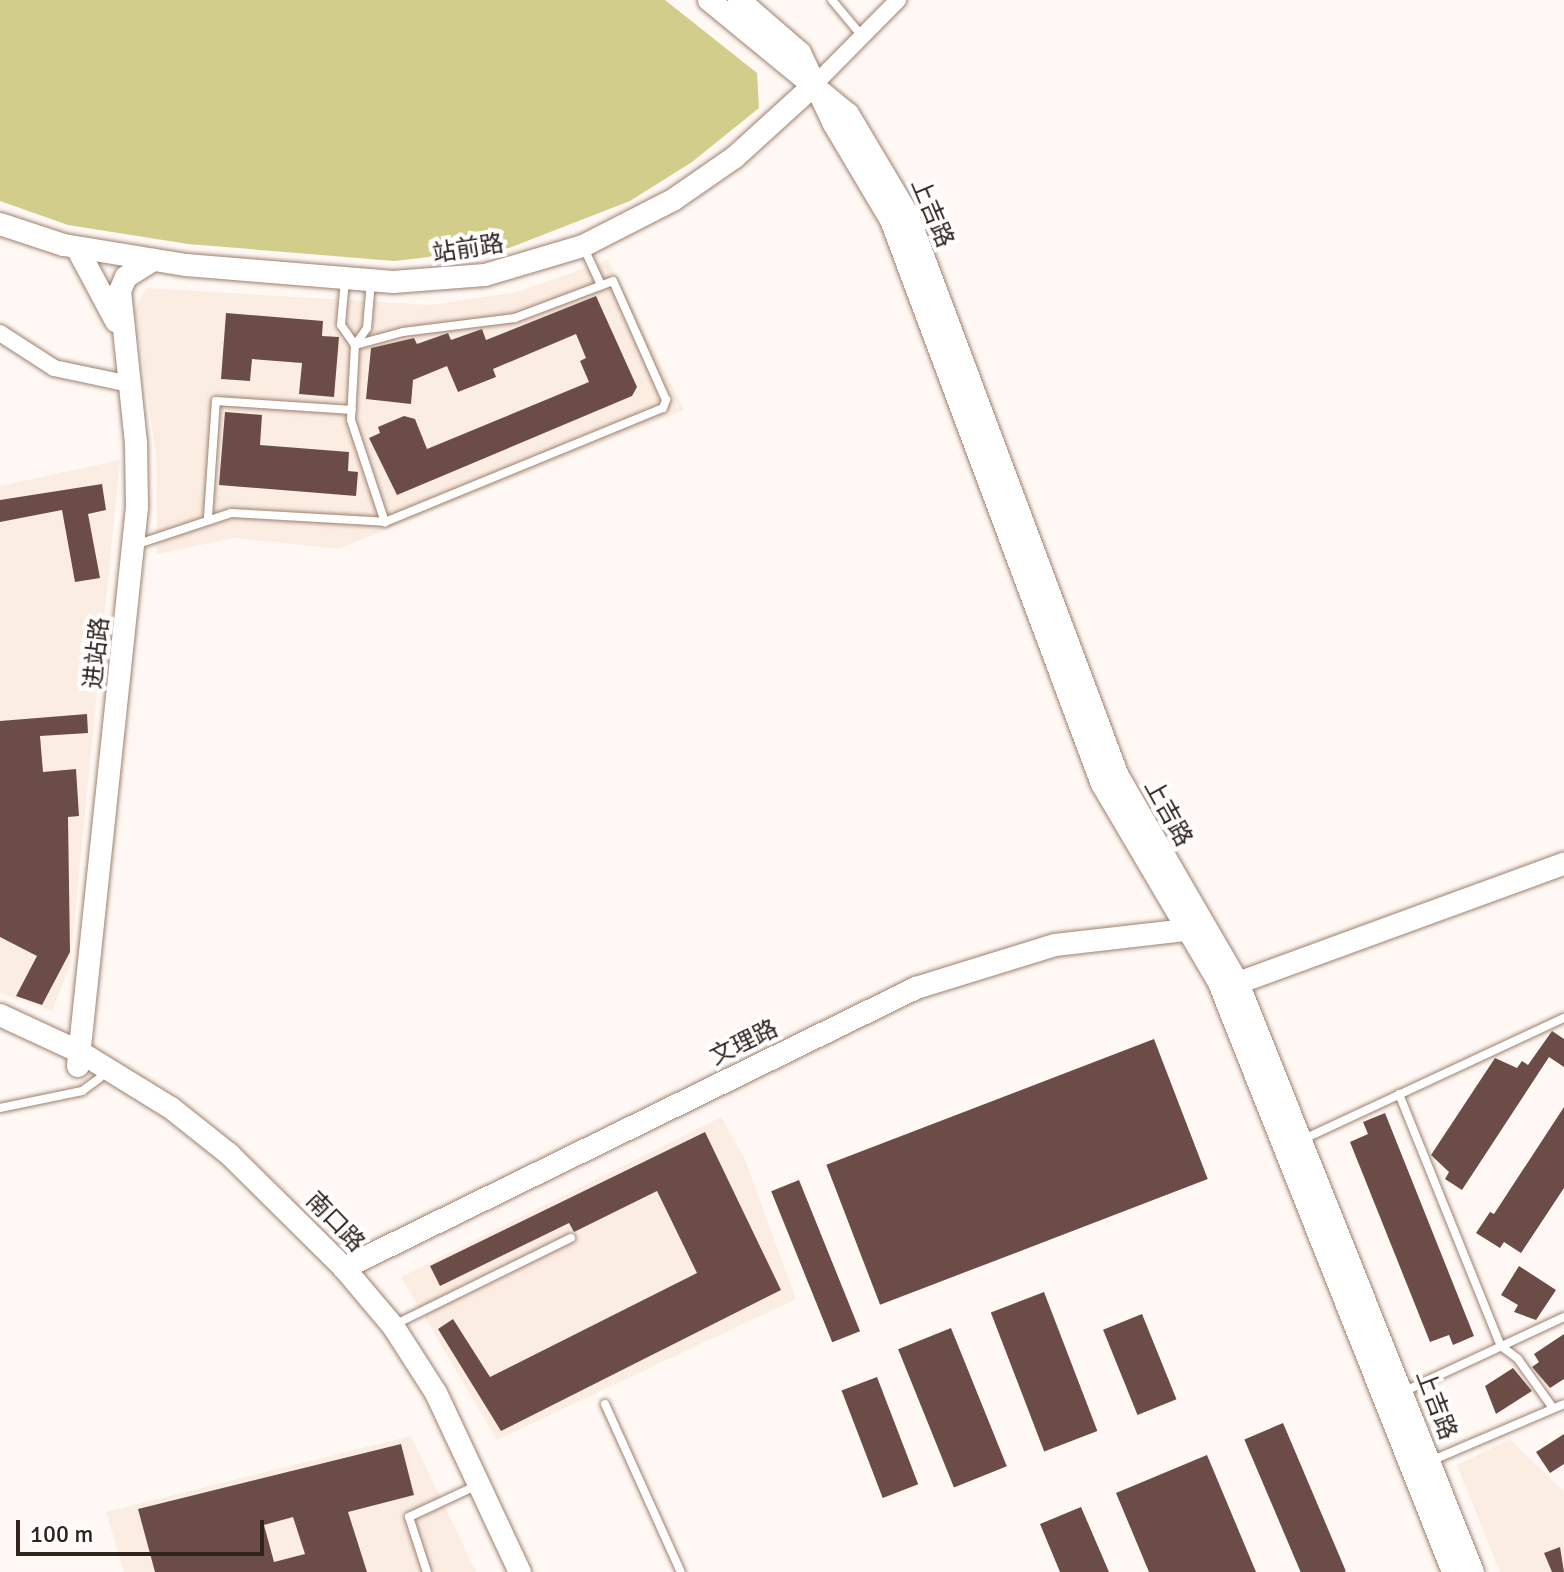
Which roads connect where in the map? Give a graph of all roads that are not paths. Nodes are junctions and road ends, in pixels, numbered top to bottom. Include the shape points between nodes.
1 (709, 0) edge
2 (739, 0) edge
3 (832, 0) edge
4 (898, 0) edge
5 (862, 36) junction
6 (813, 86) junction
7 (0, 224) edge
8 (583, 246) junction
9 (77, 248) junction
10 (153, 260) junction
11 (345, 278) junction
12 (371, 280) junction
13 (601, 285) junction
14 (0, 333) edge
15 (121, 333) junction
16 (355, 345) junction
17 (130, 384) junction
18 (352, 410) junction
19 (208, 517) junction
20 (385, 522) junction
21 (135, 545) junction
22 (1564, 864) edge
23 (1564, 877) edge
24 (1187, 930) junction
25 (1232, 992) junction
26 (0, 1015) edge
27 (1564, 1018) edge
28 (0, 1030) edge
29 (79, 1059) junction
30 (100, 1078) junction
31 (1399, 1094) junction
32 (0, 1108) edge
33 (1304, 1139) junction
34 (571, 1238) dead end
35 (344, 1268) junction
36 (1564, 1317) edge
37 (393, 1326) junction
38 (1501, 1346) junction
39 (1403, 1392) junction
40 (605, 1404) dead end
41 (1564, 1404) edge
42 (1553, 1408) junction
43 (1430, 1462) junction
44 (469, 1489) junction
45 (427, 1572) edge
46 (505, 1572) edge
47 (520, 1572) edge
48 (681, 1572) edge
49 (1453, 1572) edge
50 (1473, 1572) edge

1 - 6 main road, 上吉路
2 - 6 main road, 上吉路 via 800,53
3 - 5 lane
4 - 5 street
5 - 6 street
6 - 8 main road, 站前路 via 704,179
6 - 24 main road, 上吉路 via 891,220 1102,784
6 - 25 main road, 上吉路 via 848,114 907,213 1118,776
7 - 9 main road, 站前路
8 - 12 main road, 站前路 via 485,275
8 - 13 lane
9 - 10 main road, 站前路
9 - 15 main road
10 - 11 main road, 站前路
10 - 15 main road, 进站路 via 126,277 120,291
11 - 12 main road, 站前路
11 - 16 lane via 341,325
12 - 16 lane via 367,328
13 - 16 lane via 515,318 403,332
13 - 20 lane via 613,281 666,390 663,408
14 - 17 street via 54,368
15 - 17 main road, 进站路
16 - 18 lane
17 - 21 main road, 进站路 via 138,475
18 - 19 lane via 216,401
18 - 20 lane via 353,434
19 - 20 lane via 231,513
19 - 21 lane
21 - 29 main road, 进站路
22 - 25 main road
23 - 25 main road
24 - 25 main road, 上吉路
24 - 35 main road, 文理路 via 1055,945 916,988
25 - 33 main road, 上吉路
25 - 49 main road, 上吉路
26 - 29 main road, 南口路
27 - 31 lane
28 - 29 main road, 南口路
29 - 30 main road, 南口路
29 - 35 main road, 南口路 via 140,1087 210,1138
30 - 32 lane via 82,1091
30 - 44 main road, 南口路 via 220,1164 356,1301 425,1399
31 - 33 lane
31 - 38 lane
33 - 39 main road, 上吉路
34 - 37 lane
35 - 37 main road, 南口路
36 - 38 lane
37 - 47 main road, 南口路 via 454,1425
38 - 39 lane
38 - 42 lane via 1518,1359
39 - 43 main road, 上吉路
40 - 48 lane
41 - 42 lane
42 - 43 lane
43 - 50 main road, 上吉路
44 - 45 lane via 409,1517
44 - 46 main road, 南口路

